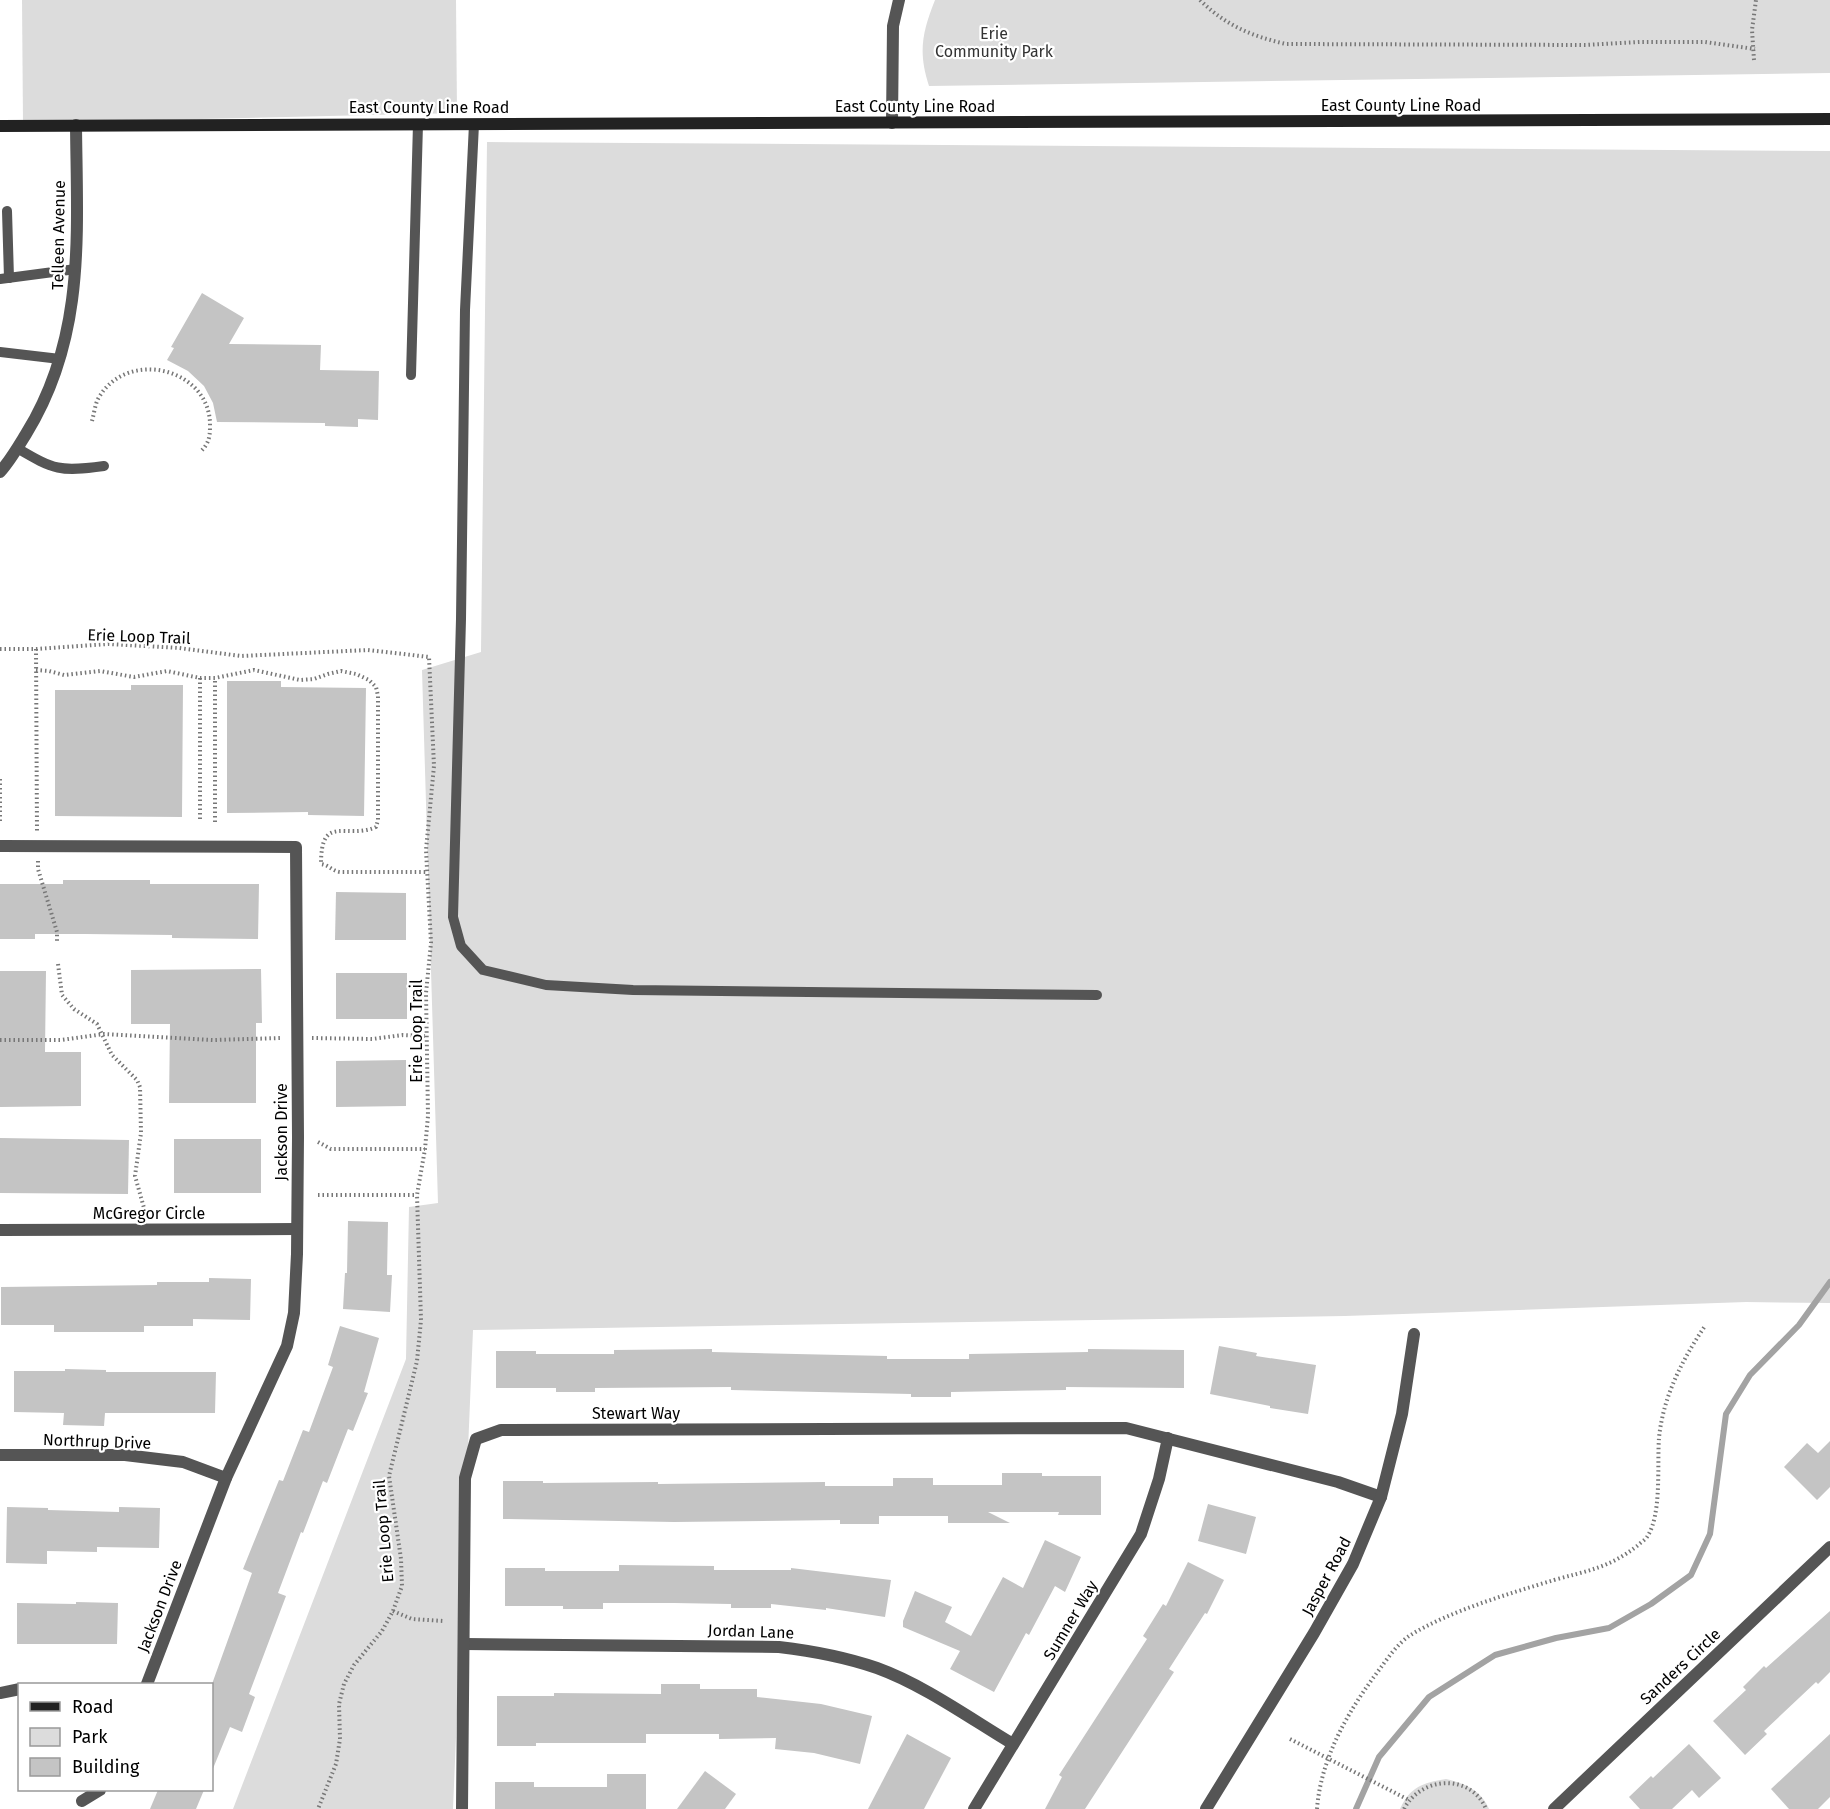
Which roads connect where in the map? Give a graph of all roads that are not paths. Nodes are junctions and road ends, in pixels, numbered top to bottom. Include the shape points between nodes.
1 (899, 0) edge
2 (1830, 119) edge
3 (892, 123) junction
4 (418, 124) junction
5 (474, 124) junction
6 (76, 125) junction
7 (0, 126) edge
8 (7, 212) dead end
9 (76, 269) junction
10 (4, 279) edge
11 (0, 351) edge
12 (60, 359) junction
13 (411, 375) dead end
14 (17, 448) junction
15 (104, 466) dead end
16 (0, 472) edge
17 (0, 846) edge
18 (1096, 995) dead end
19 (0, 1230) edge
20 (297, 1230) junction
21 (1414, 1334) dead end
22 (1168, 1438) junction
23 (0, 1455) edge
24 (226, 1478) junction
25 (1381, 1497) junction
26 (1830, 1547) edge
27 (465, 1644) junction
28 (147, 1683) edge
29 (18, 1689) edge
30 (0, 1693) edge
31 (1013, 1744) junction
32 (98, 1791) edge
33 (82, 1801) dead end
34 (462, 1809) edge
35 (974, 1809) edge
36 (1206, 1809) edge
37 (1554, 1809) edge

1 - 3 street via 892,26
2 - 3 main road, East County Line Road
3 - 5 main road, East County Line Road
4 - 5 main road, East County Line Road
4 - 6 main road, East County Line Road
4 - 13 lane
5 - 18 lane via 465,310 453,917 461,946 483,970 546,985 633,990
6 - 7 main road, East County Line Road
6 - 9 street, Telleen Avenue
8 - 10 lane
9 - 10 lane
9 - 12 street, Telleen Avenue
11 - 12 lane
12 - 14 street, Telleen Avenue via 39,412
14 - 15 lane via 48,466 72,470
14 - 16 street, Telleen Avenue
17 - 20 street, Jackson Drive via 296,847
19 - 20 street, McGregor Circle
20 - 24 street, Jackson Drive via 294,1313 287,1346
21 - 25 street, Jasper Road via 1402,1414
22 - 25 street
22 - 27 street, Stewart Way via 1126,1428 501,1430 476,1439 465,1478
22 - 31 street, Sumner Way via 1142,1534
23 - 24 street, Northrup Drive via 125,1455 183,1462
24 - 28 street, Jackson Drive
25 - 36 street, Jasper Road via 1353,1564
26 - 37 street, Sanders Circle
27 - 31 street, Jordan Lane via 779,1647 826,1653 879,1669
27 - 34 street, Stewart Way
29 - 30 street
31 - 35 street, Sumner Way
32 - 33 street

